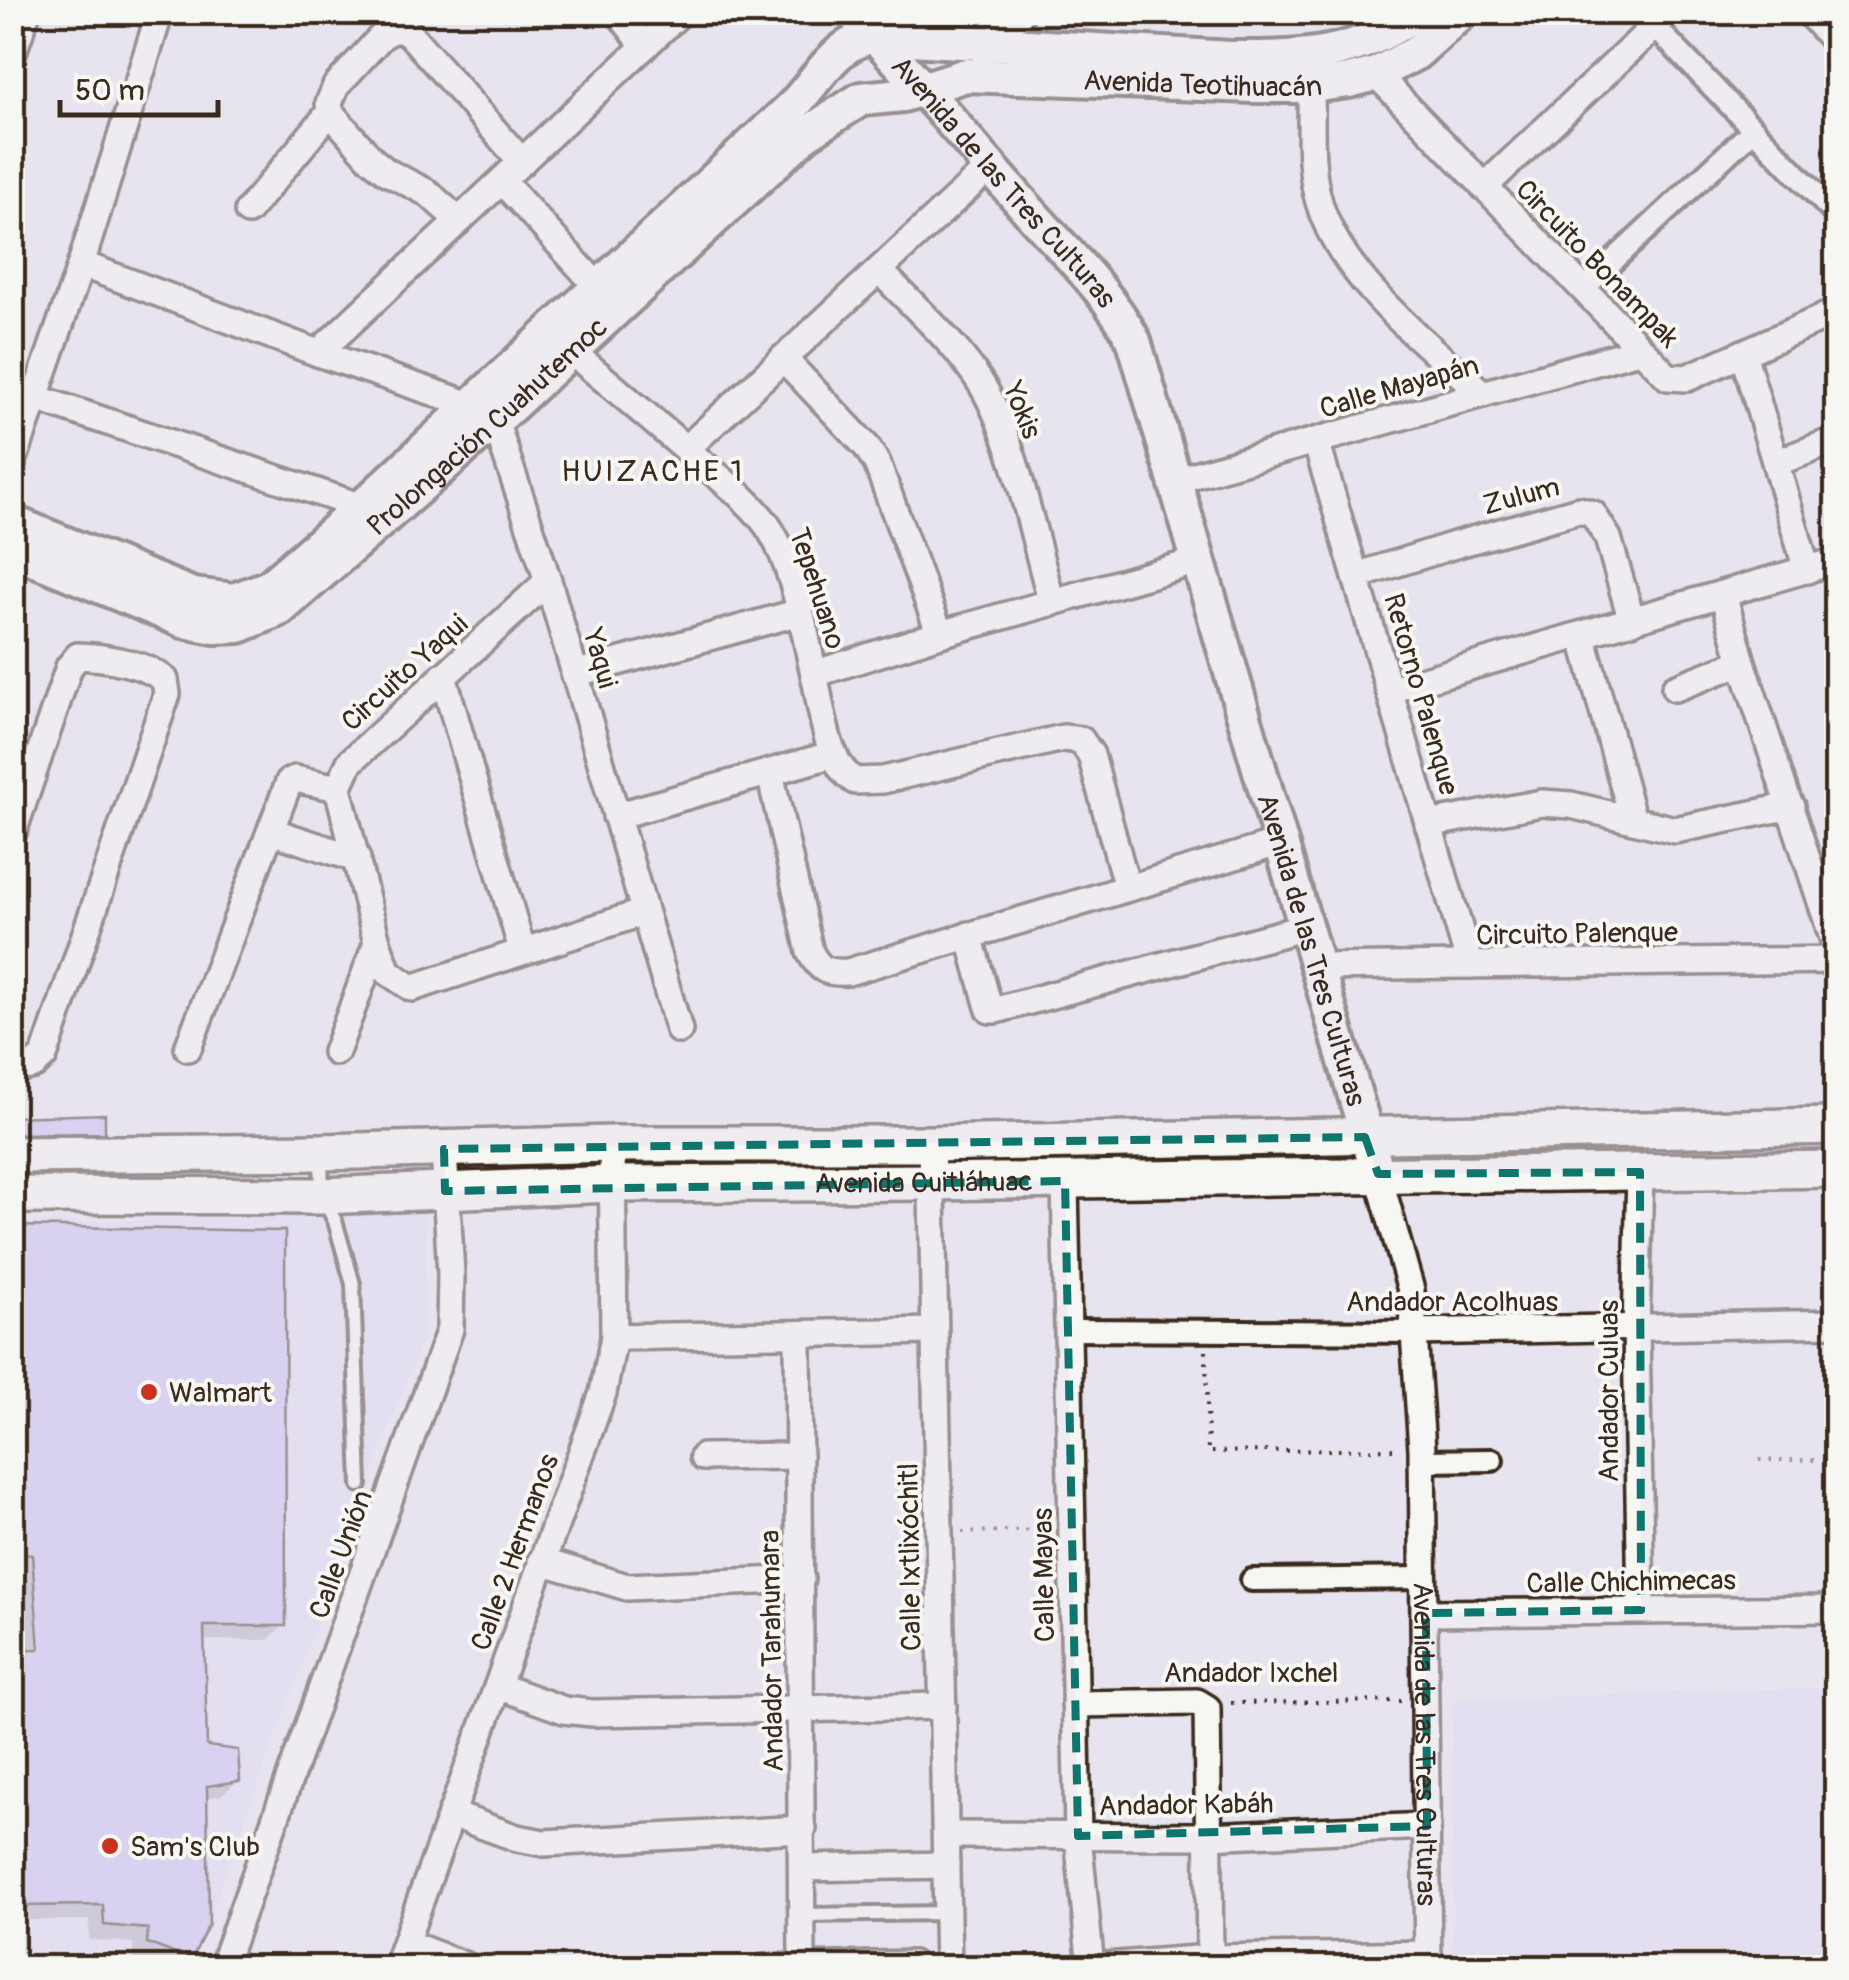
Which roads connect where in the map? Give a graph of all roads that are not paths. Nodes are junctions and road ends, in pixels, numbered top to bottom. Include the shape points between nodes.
1 (27, 12) edge
2 (160, 12) edge
3 (618, 12) edge
4 (681, 12) edge
5 (852, 12) edge
6 (1022, 12) edge
7 (1417, 12) edge
8 (1462, 12) edge
9 (1808, 12) edge
10 (1663, 20) edge
11 (876, 37) junction
12 (1836, 43) edge
13 (987, 44) junction
14 (645, 46) junction
15 (12, 56) edge
16 (1376, 74) junction
17 (966, 75) junction
18 (1311, 86) junction
19 (923, 87) junction
20 (330, 107) junction
21 (1754, 129) junction
22 (522, 162) junction
23 (990, 166) junction
24 (502, 181) junction
25 (1484, 187) junction
26 (248, 211) dead end
27 (1836, 215) edge
28 (459, 220) junction
29 (81, 264) junction
30 (880, 271) junction
31 (599, 288) junction
32 (1582, 290) junction
33 (1836, 312) edge
34 (1639, 350) junction
35 (572, 352) junction
36 (318, 353) junction
37 (1743, 353) junction
38 (783, 358) junction
39 (1483, 394) junction
40 (36, 398) junction
41 (483, 413) junction
42 (1836, 440) edge
43 (1316, 441) junction
44 (686, 449) junction
45 (1778, 462) junction
46 (12, 464) edge
47 (1176, 480) junction
48 (362, 507) junction
49 (12, 522) edge
50 (12, 550) edge
51 (1198, 561) junction
52 (1836, 563) edge
53 (1807, 570) junction
54 (1356, 576) junction
55 (548, 581) junction
56 (1723, 594) junction
57 (1052, 604) junction
58 (800, 612) junction
59 (1632, 620) junction
60 (940, 634) junction
61 (1582, 635) junction
62 (1742, 662) junction
63 (574, 674) junction
64 (814, 674) junction
65 (443, 676) junction
66 (1675, 688) dead end
67 (1389, 690) junction
68 (834, 754) junction
69 (770, 772) junction
70 (338, 788) junction
71 (1791, 806) junction
72 (616, 816) junction
73 (1633, 820) junction
74 (1428, 824) junction
75 (270, 831) junction
76 (12, 835) edge
77 (1282, 842) junction
78 (357, 858) junction
79 (1127, 888) junction
80 (644, 912) junction
81 (1306, 928) junction
82 (969, 936) junction
83 (377, 942) junction
84 (1836, 947) edge
85 (522, 950) junction
86 (1836, 960) edge
87 (1470, 965) junction
88 (1318, 967) junction
89 (680, 1030) dead end
90 (188, 1048) dead end
91 (336, 1052) dead end
92 (12, 1070) edge
93 (1836, 1126) edge
94 (1365, 1137) junction
95 (612, 1144) junction
96 (932, 1144) junction
97 (444, 1149) junction
98 (320, 1152) junction
99 (12, 1154) edge
100 (1836, 1168) edge
101 (1640, 1172) junction
102 (1378, 1174) junction
103 (1066, 1181) junction
104 (932, 1182) junction
105 (612, 1184) junction
106 (445, 1191) junction
107 (12, 1194) edge
108 (322, 1196) junction
109 (1836, 1324) edge
110 (1636, 1329) junction
111 (933, 1330) junction
112 (1068, 1330) junction
113 (1414, 1332) junction
114 (798, 1335) junction
115 (614, 1338) junction
116 (1422, 1455) junction
117 (799, 1456) junction
118 (703, 1457) dead end
119 (1492, 1460) dead end
120 (360, 1485) dead end
121 (541, 1561) junction
122 (1425, 1578) junction
123 (801, 1580) junction
124 (1252, 1580) dead end
125 (1836, 1609) edge
126 (1640, 1610) junction
127 (1426, 1613) junction
128 (498, 1686) junction
129 (1076, 1704) junction
130 (943, 1706) junction
131 (801, 1710) junction
132 (452, 1814) junction
133 (1427, 1826) junction
134 (803, 1830) junction
135 (946, 1835) junction
136 (1078, 1836) junction
137 (1207, 1836) junction
138 (946, 1865) junction
139 (803, 1868) junction
140 (947, 1912) junction
141 (802, 1915) junction
142 (406, 1943) junction
143 (1210, 1958) junction
144 (1428, 1961) edge
145 (912, 1964) dead end
146 (802, 1966) edge
147 (1091, 1967) edge
148 (222, 1968) edge
149 (396, 1968) edge
150 (471, 1968) edge
151 (764, 1968) edge
152 (948, 1968) edge

1 - 15 street
2 - 29 street
3 - 14 street
4 - 14 street
5 - 11 street, Avenida de las Tres Culturas
6 - 13 street
7 - 13 street, Avenida Teotihuacán via 1357,46 1285,58
8 - 16 street, Avenida Teotihuacán via 1416,53
9 - 12 street
10 - 21 street
10 - 25 street, Circuito Bonampak
11 - 13 street, Avenida Teotihuacán
11 - 19 street, Avenida de las Tres Culturas
11 - 31 street, Prolongación Cuahutemoc via 854,40 838,53 790,109
13 - 17 street
14 - 22 street
16 - 18 street, Avenida Teotihuacán
16 - 25 street, Circuito Bonampak
17 - 18 street, Avenida Teotihuacán
17 - 19 street, Avenida Teotihuacán
18 - 39 street via 1313,171 1337,243 1388,307
19 - 23 street, Avenida de las Tres Culturas
19 - 35 street, Prolongación Cuahutemoc via 862,100 806,134
20 - 22 street via 336,86 382,36 408,32
20 - 26 street
20 - 28 street via 372,160 428,192
21 - 27 street
21 - 32 street
22 - 24 street
23 - 30 street
23 - 47 street, Avenida de las Tres Culturas via 1122,318
24 - 28 street
24 - 31 street
25 - 32 street, Circuito Bonampak
28 - 36 street
29 - 36 street
29 - 40 street
30 - 38 street
30 - 57 street, Yokis via 982,385 1013,464
31 - 41 street, Prolongación Cuahutemoc
32 - 34 street, Circuito Bonampak
33 - 37 street, Circuito Bonampak
34 - 37 street, Circuito Bonampak via 1676,380
34 - 39 street, Calle Mayapán
35 - 41 street, Prolongación Cuahutemoc
35 - 44 street, Tepehuano
36 - 41 street
37 - 45 street
38 - 44 street
38 - 60 street via 877,464
39 - 43 street, Calle Mayapán
40 - 46 street
40 - 48 street
41 - 48 street, Prolongación Cuahutemoc
41 - 50 street, Prolongación Cuahutemoc via 280,609 239,626 184,621
41 - 55 street, Yaqui
42 - 45 street
43 - 47 street, Calle Mayapán
43 - 54 street, Retorno Palenque
44 - 58 street, Tepehuano via 772,533
45 - 53 street
47 - 51 street, Avenida de las Tres Culturas
48 - 49 street, Prolongación Cuahutemoc via 268,587 225,600 194,595
51 - 57 street, Tepehuano
51 - 77 street, Avenida de las Tres Culturas
52 - 53 street
53 - 56 street
54 - 59 street, Zulum via 1579,510 1593,514 1608,538
54 - 67 street, Retorno Palenque
55 - 63 street, Yaqui
55 - 65 street, Circuito Yaqui
56 - 59 street
56 - 62 street
57 - 60 street, Tepehuano
58 - 63 street
58 - 64 street, Tepehuano
59 - 61 street
60 - 64 street, Tepehuano
61 - 67 street
61 - 73 street
62 - 66 street
62 - 71 street
63 - 72 street, Yaqui
64 - 68 street
65 - 70 street, Circuito Yaqui via 350,762
65 - 85 street
67 - 74 street, Retorno Palenque
68 - 69 street
68 - 79 street via 855,782 1063,738 1081,740 1091,755
69 - 72 street
69 - 82 street via 810,952 825,972 848,972
70 - 75 street via 291,780
70 - 78 street
71 - 73 street via 1690,829
71 - 84 street
72 - 80 street, Yaqui
73 - 74 street via 1542,803
74 - 87 street, Retorno Palenque
75 - 78 street
75 - 90 street
76 - 92 street via 68,667 78,656 156,672 165,680 167,694 44,1056
77 - 79 street
77 - 81 street, Avenida de las Tres Culturas
78 - 83 street
79 - 82 street
80 - 85 street
80 - 89 street
81 - 82 street via 990,1010
81 - 88 street, Avenida de las Tres Culturas
83 - 85 street via 388,972 412,988
83 - 91 street
86 - 87 street, Circuito Palenque
87 - 88 street, Circuito Palenque
88 - 94 street, Avenida de las Tres Culturas
93 - 94 main road, Avenida Cuitláhuac
94 - 96 main road, Avenida Cuitláhuac
94 - 102 street, Avenida de las Tres Culturas
95 - 96 main road, Avenida Cuitláhuac
95 - 97 main road, Avenida Cuitláhuac
95 - 105 street, Calle 2 Hermanos
96 - 104 street, Calle Ixtlixóchitl
97 - 98 main road, Avenida Cuitláhuac
97 - 106 street, Calle Unión
98 - 99 main road, Avenida Cuitláhuac
98 - 108 lane
100 - 101 main road, Avenida Cuitláhuac
101 - 102 main road, Avenida Cuitláhuac
101 - 110 street, Andador Culuas
102 - 103 main road, Avenida Cuitláhuac
102 - 113 street, Avenida de las Tres Culturas via 1410,1290
103 - 104 main road, Avenida Cuitláhuac
103 - 112 street, Calle Mayas
104 - 105 main road, Avenida Cuitláhuac
104 - 111 street, Calle Ixtlixóchitl
105 - 106 main road, Avenida Cuitláhuac
105 - 115 street, Calle 2 Hermanos
106 - 108 main road, Avenida Cuitláhuac
106 - 148 street, Calle Unión via 450,1329
107 - 108 main road, Avenida Cuitláhuac
108 - 120 lane via 353,1284
109 - 110 street, Andador Acolhuas
110 - 113 street, Andador Acolhuas
110 - 126 street, Andador Culuas
111 - 114 street
111 - 130 street, Calle Ixtlixóchitl
112 - 113 street, Andador Acolhuas
112 - 129 street, Calle Mayas
113 - 116 street, Avenida de las Tres Culturas
114 - 115 street
114 - 117 street, Andador Tarahumara
115 - 121 street, Calle 2 Hermanos via 603,1392
116 - 119 street
116 - 122 street, Avenida de las Tres Culturas
117 - 118 street
117 - 123 street, Andador Tarahumara
121 - 123 street via 627,1586
121 - 128 street, Calle 2 Hermanos
122 - 124 street
122 - 127 street, Avenida de las Tres Culturas
123 - 131 street, Andador Tarahumara
125 - 126 street, Calle Chichimecas
126 - 127 street, Calle Chichimecas
127 - 133 street, Avenida de las Tres Culturas
128 - 131 street via 592,1714
128 - 132 street, Calle 2 Hermanos
129 - 136 street, Calle Mayas
129 - 137 street, Andador Ixchel via 1197,1702 1206,1708
130 - 131 street
130 - 135 street, Calle Ixtlixóchitl
131 - 134 street, Andador Tarahumara
132 - 134 street via 544,1843
132 - 142 street, Calle 2 Hermanos
133 - 137 street, Andador Kabáh
133 - 144 street, Avenida de las Tres Culturas
134 - 139 street, Andador Tarahumara
135 - 136 street, Andador Kabáh
135 - 138 street, Calle Ixtlixóchitl
136 - 137 street, Andador Kabáh
136 - 147 street, Calle Mayas
137 - 143 street
138 - 139 street
138 - 140 street, Calle Ixtlixóchitl
139 - 141 street, Andador Tarahumara
140 - 141 lane
140 - 152 street, Calle Ixtlixóchitl
141 - 146 street, Andador Tarahumara
142 - 149 street, Calle 2 Hermanos
142 - 150 street
143 - 144 street
143 - 147 street
145 - 146 street
146 - 151 street

